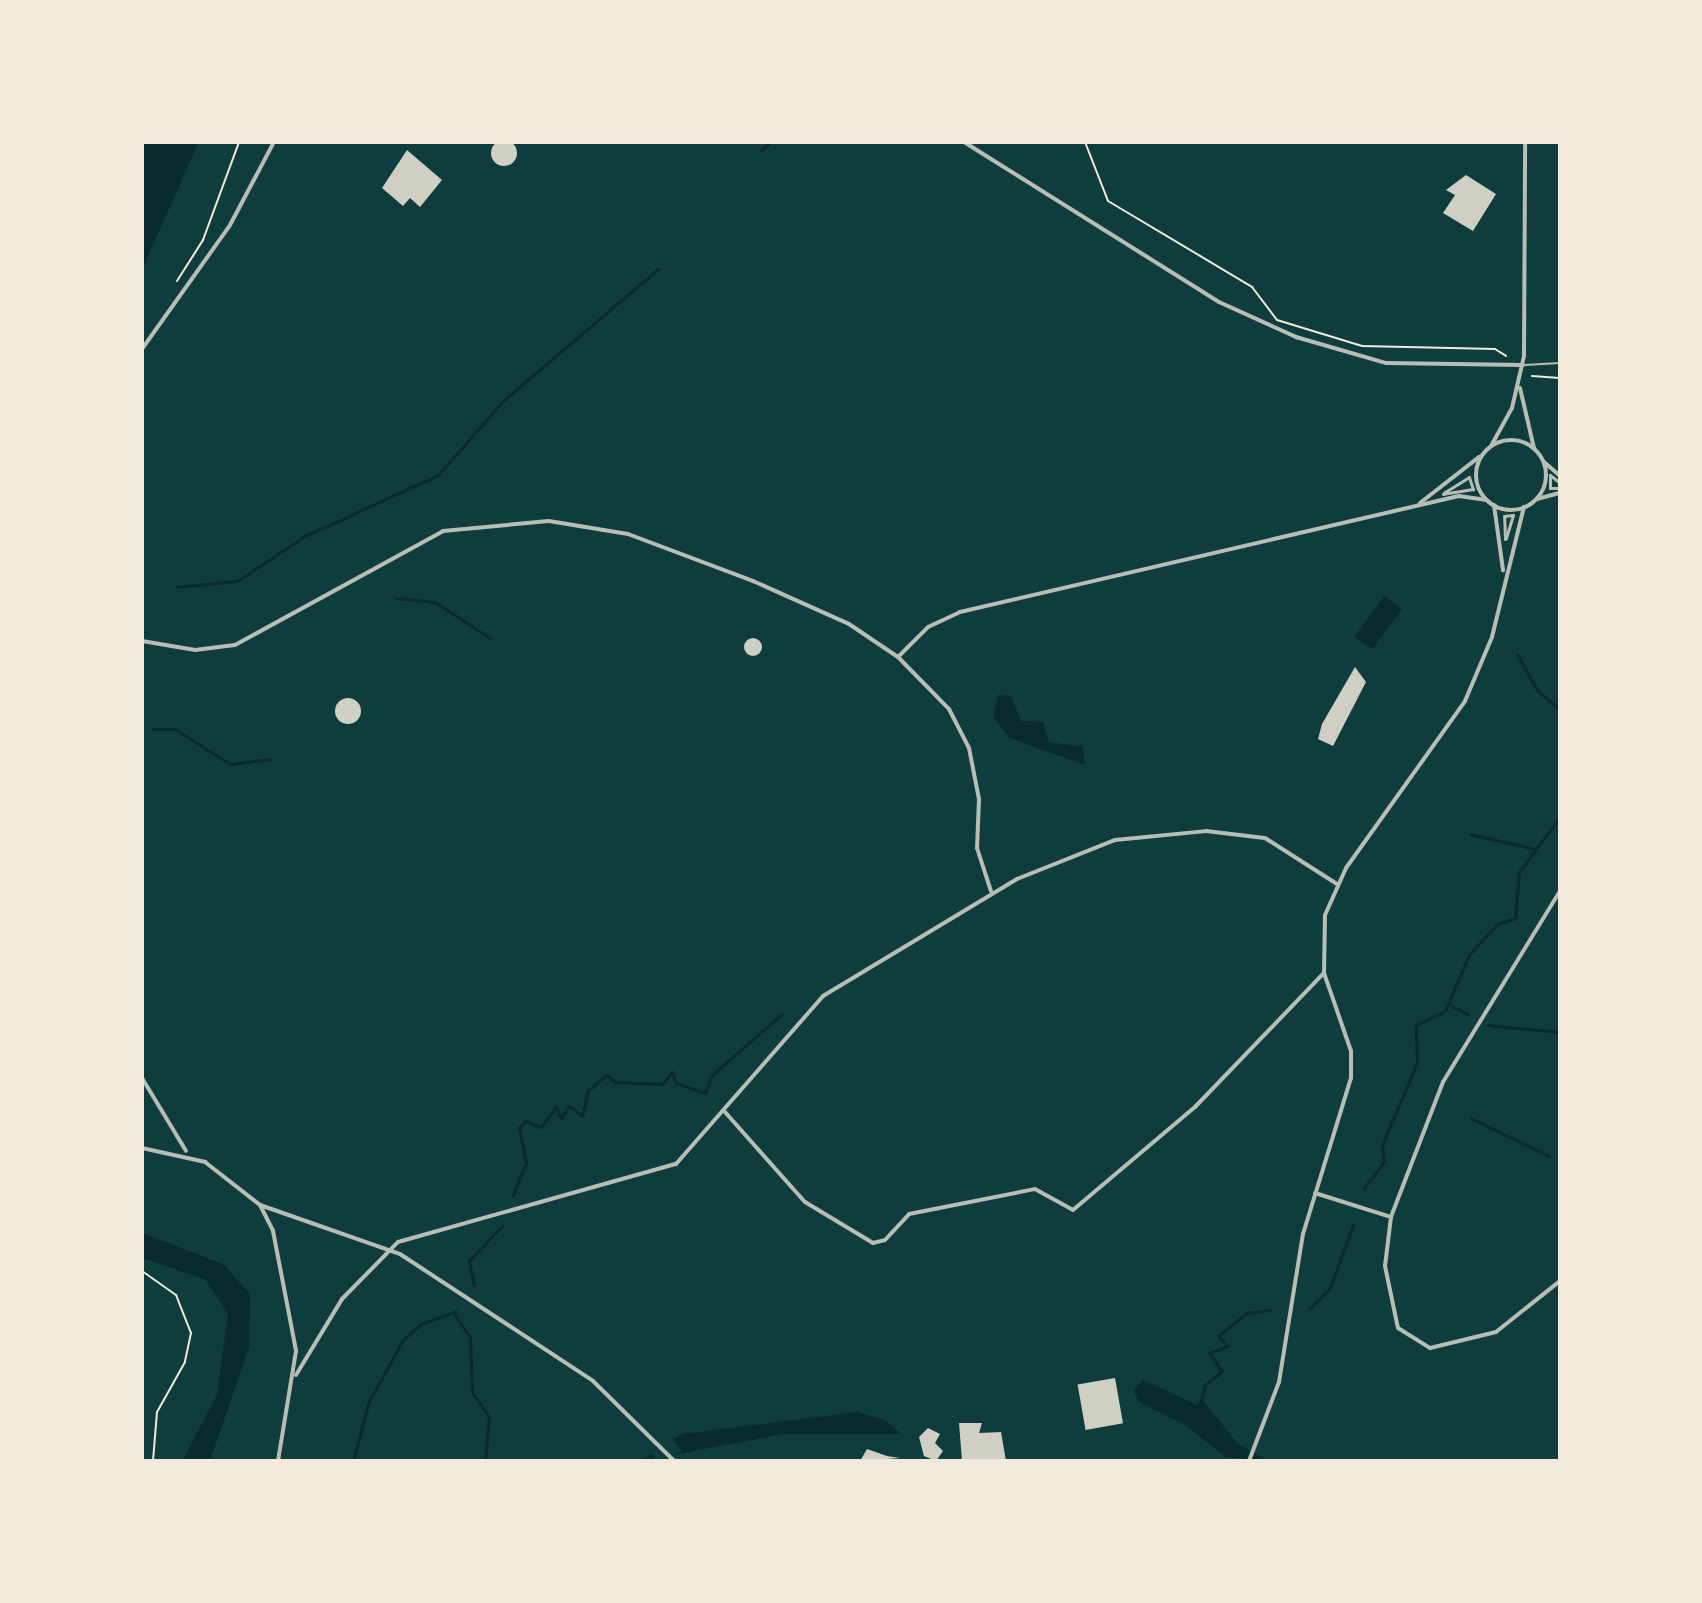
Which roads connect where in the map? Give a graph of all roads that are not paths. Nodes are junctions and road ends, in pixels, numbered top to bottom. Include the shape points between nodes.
1 (274, 142) edge
2 (964, 142) edge
3 (1525, 142) edge
4 (142, 349) edge
5 (1560, 363) edge
6 (1523, 365) junction
7 (1520, 384) junction
8 (1491, 446) junction
9 (1536, 450) junction
10 (1484, 452) junction
11 (1543, 462) junction
12 (1560, 476) edge
13 (1560, 488) edge
14 (1457, 490) joint
15 (1487, 500) junction
16 (1535, 500) junction
17 (1494, 505) junction
18 (1415, 506) junction
19 (1524, 507) junction
20 (1508, 529) joint
21 (1503, 577) junction
22 (142, 641) edge
23 (898, 657) junction
24 (1337, 884) junction
25 (991, 891) junction
26 (1560, 891) edge
27 (1324, 973) junction
28 (142, 1078) edge
29 (725, 1112) junction
30 (142, 1148) edge
31 (186, 1152) junction
32 (1315, 1193) junction
33 (260, 1205) junction
34 (1391, 1217) junction
35 (390, 1248) junction
36 (1560, 1281) edge
37 (296, 1375) junction
38 (673, 1460) edge
39 (278, 1461) edge
40 (1249, 1461) edge

1 - 4 street via 237,214
2 - 6 street via 1219,302 1296,337 1386,363
3 - 6 street
5 - 6 lane
6 - 7 street
7 - 8 street
7 - 9 street
8 - 9 street via 1510,440
8 - 10 street
9 - 11 street
10 - 15 street via 1476,477
10 - 18 street
11 - 12 street
11 - 16 street via 1545,481
13 - 16 street
14 - 14 street via 1443,493 1469,477 1473,489
15 - 17 street
15 - 18 street via 1465,494
16 - 19 street
17 - 19 street
17 - 21 street
18 - 23 street via 960,612 928,627
19 - 21 street
20 - 20 street via 1514,516 1513,515 1504,516 1505,539
21 - 24 street via 1492,637 1465,701
22 - 23 street via 195,650 235,645 443,531 549,521 618,531 741,576 849,624
23 - 25 street via 949,709 969,748 979,799 977,848
24 - 25 street via 1265,838 1175,832 1088,848
24 - 27 street via 1323,927
25 - 29 street via 823,996
26 - 34 street via 1448,1072
27 - 29 street via 1195,1107 1073,1210 1035,1189 909,1214 885,1240 873,1243 805,1202
27 - 32 street via 1353,1063
28 - 31 street
29 - 35 street via 689,1154 651,1176 431,1230
30 - 31 street
31 - 33 street
32 - 34 street
32 - 40 street via 1279,1382
33 - 35 street
33 - 37 street via 286,1272
34 - 36 street via 1388,1303 1398,1328 1423,1347 1496,1332
35 - 37 street via 329,1316
35 - 38 street via 593,1381
37 - 39 street

